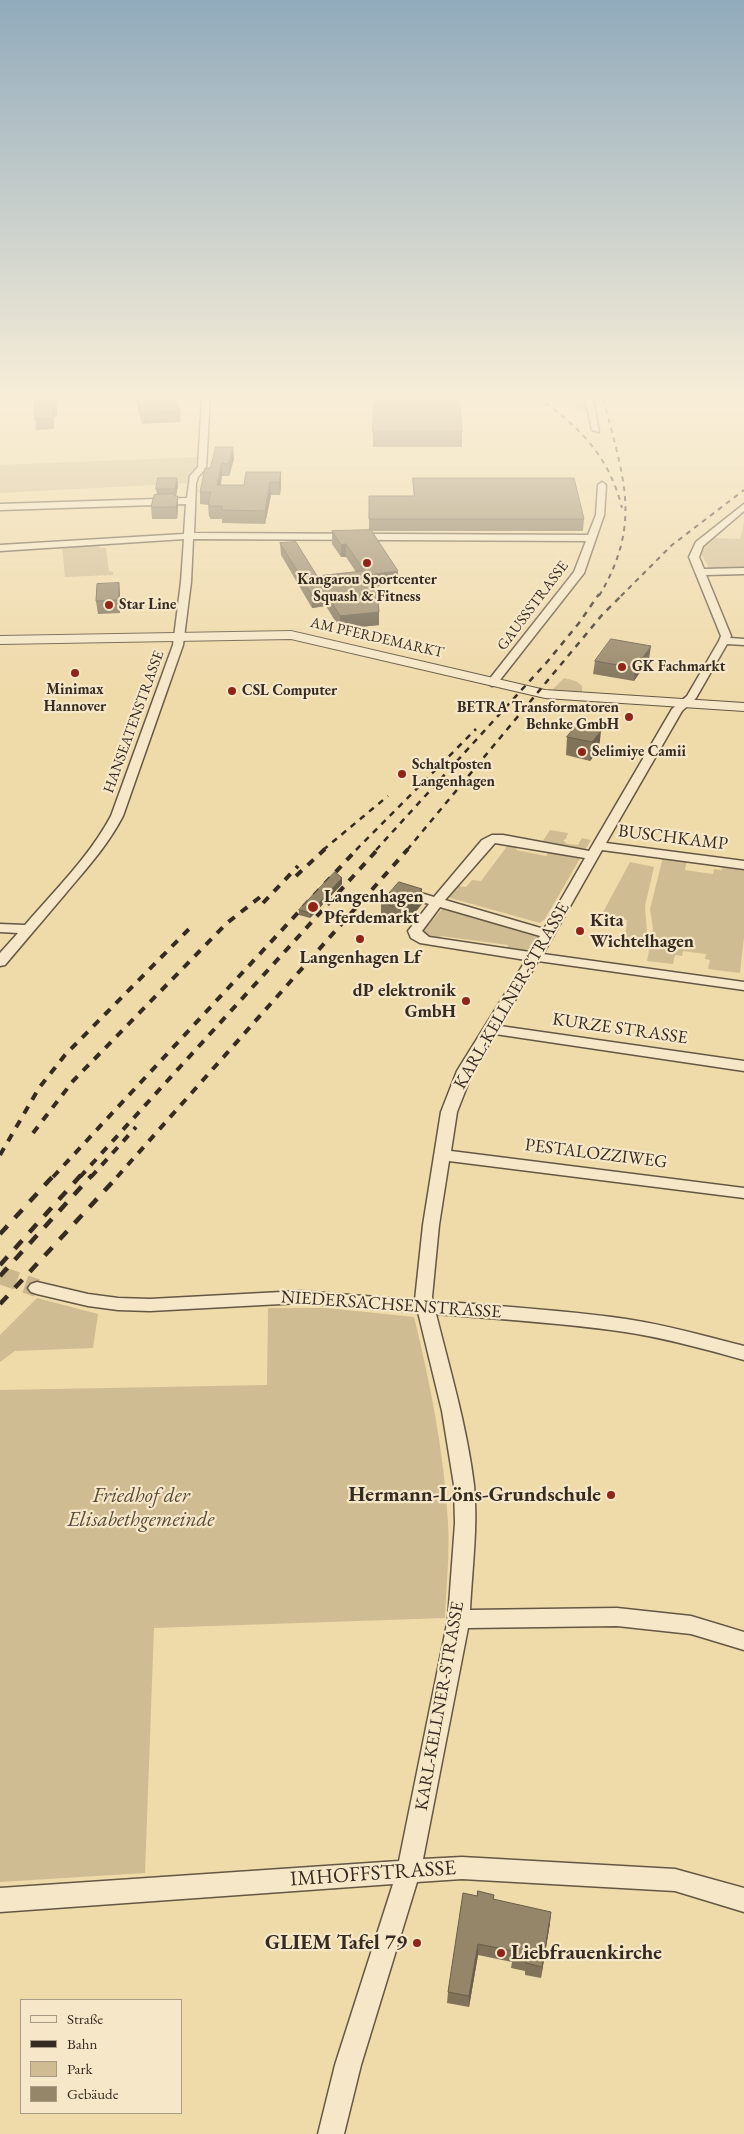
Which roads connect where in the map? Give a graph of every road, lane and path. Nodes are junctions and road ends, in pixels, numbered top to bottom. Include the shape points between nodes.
1 (191, 497) edge
2 (601, 497) edge
3 (191, 500) junction
4 (0, 507) edge
5 (744, 507) edge
6 (189, 536) junction
7 (592, 538) junction
8 (0, 548) edge
9 (744, 571) edge
10 (700, 572) junction
11 (179, 637) junction
12 (0, 640) edge
13 (724, 641) junction
14 (744, 642) edge
15 (492, 683) junction
16 (685, 704) junction
17 (744, 707) edge
18 (596, 851) junction
19 (744, 865) edge
20 (398, 891) edge
21 (437, 902) junction
22 (0, 928) edge
23 (30, 929) junction
24 (548, 934) junction
25 (535, 956) junction
26 (0, 962) edge
27 (744, 986) edge
28 (492, 1029) junction
29 (744, 1066) edge
30 (442, 1155) junction
31 (744, 1193) edge
32 (37, 1288) tunnel mouth
33 (425, 1306) junction
34 (744, 1353) edge
35 (459, 1619) junction
36 (744, 1641) edge
37 (409, 1871) junction
38 (0, 1900) edge
39 (744, 1900) edge
40 (331, 2134) edge

1 - 3 street, HANSEATENSTRASSE
2 - 7 street, GAUSSSTRASSE via 600,515
3 - 4 street
3 - 6 street, HANSEATENSTRASSE
5 - 10 street via 699,544 694,558
6 - 7 street
6 - 8 street
6 - 11 street, HANSEATENSTRASSE
7 - 15 street, GAUSSSTRASSE via 579,573
9 - 10 street
10 - 13 street via 726,636
11 - 12 street, AM PFERDEMARKT
11 - 15 street, AM PFERDEMARKT via 275,635 308,638
11 - 23 street, HANSEATENSTRASSE via 117,816 107,835
13 - 14 street
13 - 16 street, KARL-KELLNER-STRASSE
15 - 16 street, AM PFERDEMARKT via 545,694
16 - 17 street, AM PFERDEMARKT
16 - 18 street, KARL-KELLNER-STRASSE via 678,709
18 - 19 street, BUSCHKAMP
18 - 21 street, BUSCHKAMP via 492,838
18 - 24 street, KARL-KELLNER-STRASSE
20 - 21 street
21 - 24 street
21 - 25 street via 416,928 416,935 444,944
22 - 23 street
23 - 26 street, HANSEATENSTRASSE
24 - 25 street, KARL-KELLNER-STRASSE
25 - 27 street
25 - 28 street, KARL-KELLNER-STRASSE
28 - 29 street, KURZE STRASSE
28 - 30 street, KARL-KELLNER-STRASSE via 465,1071 456,1092
30 - 31 street, PESTALOZZIWEG
30 - 33 street, KARL-KELLNER-STRASSE via 430,1234 423,1297
32 - 33 street, NIEDERSACHSENSTRASSE via 118,1304 300,1297
33 - 34 street, NIEDERSACHSENSTRASSE via 598,1322 691,1339
33 - 35 street, KARL-KELLNER-STRASSE via 451,1411 464,1485
35 - 36 street via 617,1617 691,1626
35 - 37 street, KARL-KELLNER-STRASSE
37 - 38 street, IMHOFFSTRASSE
37 - 39 street, IMHOFFSTRASSE via 462,1868 675,1880
37 - 40 street, KARL-KELLNER-STRASSE via 348,2065

